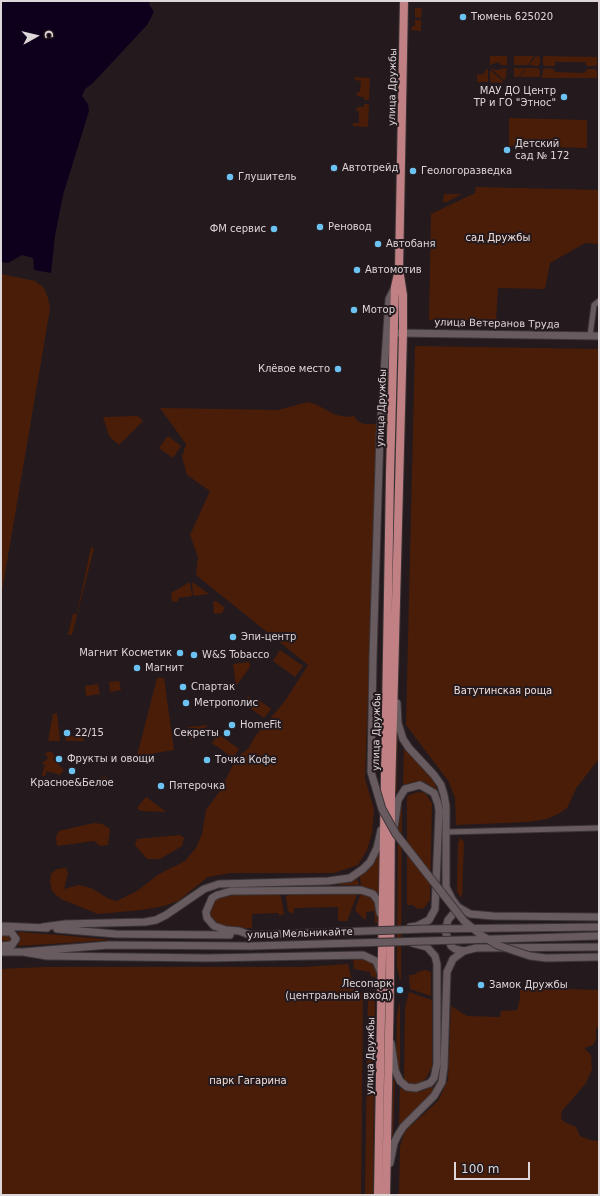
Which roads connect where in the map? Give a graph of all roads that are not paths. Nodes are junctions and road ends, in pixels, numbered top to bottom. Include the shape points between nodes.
1 (404, 1) edge
2 (399, 269) junction
3 (395, 287) junction
4 (599, 301) edge
5 (386, 333) junction
6 (399, 333) junction
7 (590, 336) junction
8 (599, 336) edge
9 (394, 678) junction
10 (386, 793) junction
11 (599, 828) edge
12 (446, 832) junction
13 (391, 848) junction
14 (465, 912) junction
15 (599, 917) edge
16 (1, 926) edge
17 (43, 927) junction
18 (599, 927) edge
19 (399, 930) junction
20 (1, 932) edge
21 (383, 934) junction
22 (250, 935) junction
23 (599, 936) edge
24 (399, 941) junction
25 (1, 946) edge
26 (599, 947) edge
27 (464, 951) junction
28 (1, 952) edge
29 (23, 952) junction
30 (599, 957) edge
31 (382, 975) junction
32 (390, 1032) junction
33 (378, 1195) edge
34 (386, 1195) edge

1 - 2 main road, улица Дружбы
2 - 3 main road, улица Дружбы
2 - 6 main road, улица Дружбы via 403,295
3 - 5 main road via 389,299
3 - 6 main road, улица Дружбы
4 - 7 street via 594,305
5 - 6 main road, улица Ветеранов Труда
5 - 30 main road, bridge via 380,433 371,772 382,809 396,834 464,920 481,935 497,945 530,956
6 - 7 main road, улица Ветеранов Труда
6 - 9 main road, улица Дружбы
6 - 10 main road, улица Дружбы via 390,482
7 - 8 main road, улица Ветеранов Труда
9 - 12 main road via 400,731 409,748 441,785 446,806
9 - 13 main road, улица Дружбы
10 - 17 main road via 378,848 363,869 350,878 219,884 204,888 166,916 145,922
10 - 21 main road, улица Дружбы
11 - 12 street
12 - 14 main road via 446,888 452,899
13 - 19 main road, bridge via 398,800 405,789 414,785 426,787 436,798 439,811 435,901 429,920 418,926
13 - 32 main road, улица Дружбы
14 - 15 main road via 493,916
14 - 27 main road via 453,914 445,931 451,946
16 - 17 main road, улица Мельникайте
17 - 22 main road, улица Мельникайте via 116,934
18 - 19 main road, улица Мельникайте, bridge
19 - 22 main road, улица Мельникайте, bridge
20 - 25 main road via 11,932 16,939 12,945
21 - 22 main road via 378,901 373,894 361,890 231,891 212,898 206,912 214,926
21 - 31 main road, улица Дружбы
23 - 24 main road, улица Мельникайте, bridge
24 - 29 main road, улица Мельникайте, bridge via 251,946 109,945
24 - 32 main road, bridge via 427,947 435,956 437,964 436,1072 430,1083 416,1088 407,1087 398,1079
26 - 27 main road via 476,948
27 - 34 main road via 453,958 447,972 442,1082 434,1096 403,1127 394,1143
28 - 29 main road, улица Мельникайте
29 - 31 main road via 47,956 208,958 363,955 376,961
31 - 33 main road, улица Дружбы
32 - 34 main road, улица Дружбы

